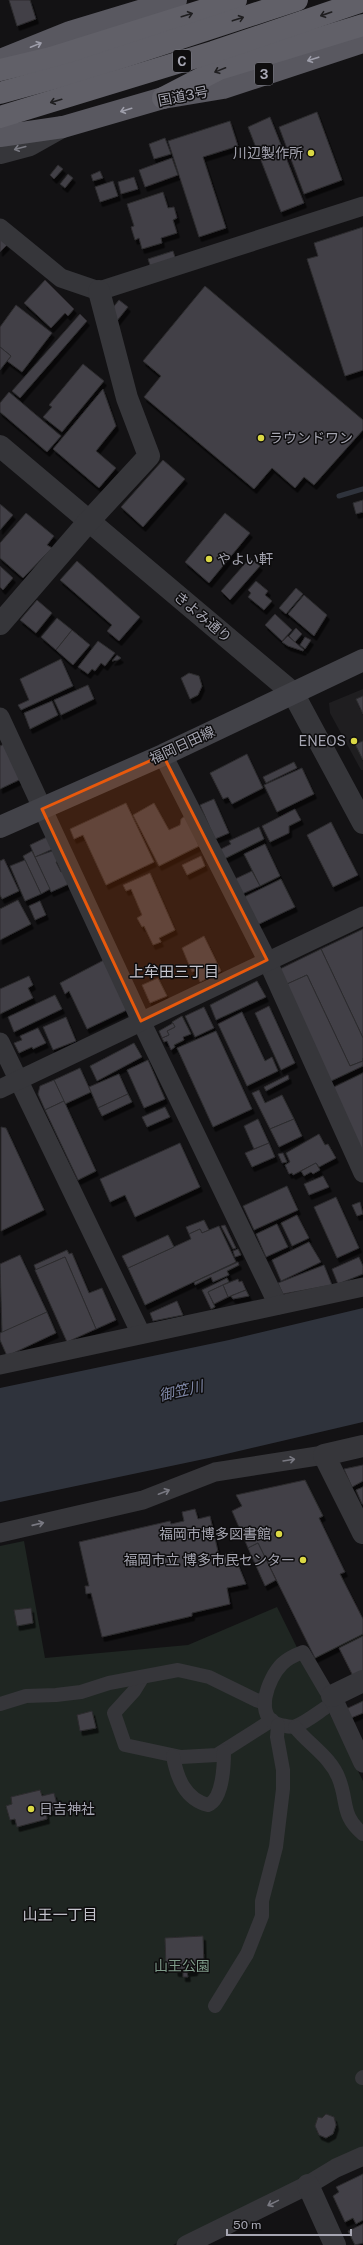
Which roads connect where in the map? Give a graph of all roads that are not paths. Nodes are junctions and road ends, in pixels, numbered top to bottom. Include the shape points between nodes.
1 (176, 0) edge
2 (236, 0) edge
3 (297, 0) edge
4 (363, 1) edge
5 (363, 26) edge
6 (363, 42) edge
7 (0, 60) edge
8 (0, 70) edge
9 (0, 93) edge
10 (163, 98) junction
11 (0, 117) edge
12 (63, 127) junction
13 (0, 136) edge
14 (0, 153) edge
15 (363, 206) edge
16 (0, 228) edge
17 (99, 291) junction
18 (0, 446) edge
19 (90, 521) junction
20 (0, 624) edge
21 (363, 660) edge
22 (294, 693) junction
23 (0, 717) edge
24 (163, 755) junction
25 (42, 809) junction
26 (363, 823) edge
27 (0, 828) edge
28 (363, 916) edge
29 (267, 960) junction
30 (141, 1021) junction
31 (0, 1042) edge
32 (18, 1080) junction
33 (0, 1089) edge
34 (363, 1173) edge
35 (363, 1287) edge
36 (278, 1305) junction
37 (141, 1334) junction
38 (0, 1365) edge
39 (363, 1446) edge
40 (324, 1455) junction
41 (0, 1532) edge
42 (363, 1533) edge
43 (142, 1678) junction
44 (363, 1681) edge
45 (328, 1699) junction
46 (265, 1703) junction
47 (0, 1704) edge
48 (275, 1723) junction
49 (295, 1726) junction
50 (224, 1751) junction
51 (172, 1756) junction
52 (363, 1763) edge
53 (363, 1834) edge
54 (215, 2006) dead end
55 (363, 2156) edge
56 (308, 2186) junction
57 (186, 2245) edge
58 (335, 2245) edge

7 -> 1 highway via 70,32
8 -> 2 highway via 51,58
9 -> 3 highway, C via 77,72
4 -> 11 highway, C via 213,52
5 -> 10 highway via 219,69
6 -> 10 highway, 国道3号 / 3 via 223,88
10 -> 12 highway, 国道3号 / 3
12 - 13 highway, 国道3号 / 3
12 -> 14 street via 30,145
15 - 17 street
16 - 17 street via 61,278
17 - 19 street via 127,398 149,456
18 - 19 street, きよみ通り
19 - 20 street
19 - 22 street, きよみ通り
21 - 22 main road, 福岡日田線
22 - 24 main road, 福岡日田線
22 - 26 street, きよみ通り
23 - 25 street
24 - 25 main road, 福岡日田線
24 - 29 street
25 - 27 main road, 福岡日田線
25 - 30 street
28 - 29 street
29 - 30 street
29 - 34 street
30 - 32 street
30 - 36 street
31 - 32 street
32 - 33 street
32 - 37 street
35 - 36 street
36 - 37 street
37 - 38 street
39 - 40 street
41 -> 40 street via 143,1500 215,1472
40 - 42 street
43 - 46 street via 178,1670 209,1677
43 - 47 street via 109,1683 74,1693 26,1696
43 - 51 street via 114,1713 121,1736 125,1745
44 - 45 street
45 - 46 street via 303,1652 282,1664 270,1679
45 - 49 street
45 - 52 street
46 - 48 street via 266,1713
48 - 49 street
48 - 50 street
48 - 54 street via 283,1770 283,1789 276,1847 262,1901 262,1916 247,1954
49 - 53 street via 326,1759 338,1777 348,1817 352,1825
50 - 51 street via 217,1755
50 - 51 street via 224,1764 217,1794 208,1806 194,1800 184,1790
55 - 56 street via 336,2168
56 -> 57 street
56 - 58 street

